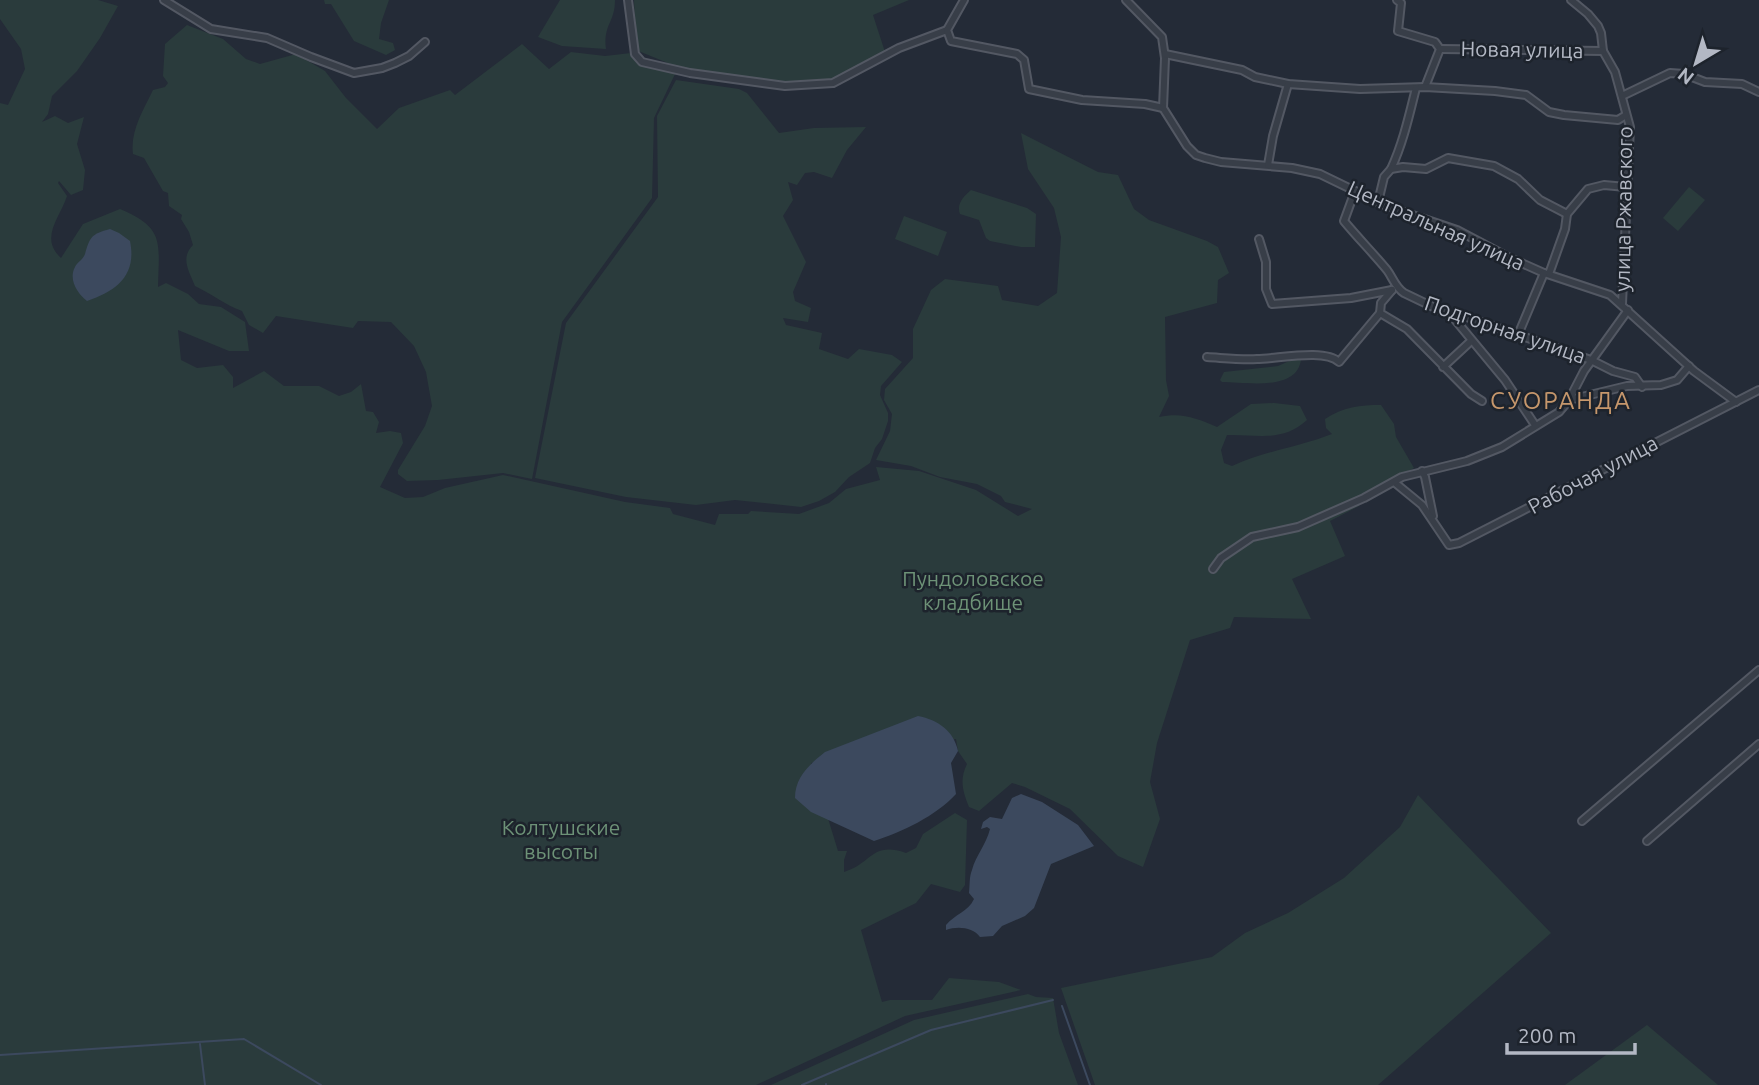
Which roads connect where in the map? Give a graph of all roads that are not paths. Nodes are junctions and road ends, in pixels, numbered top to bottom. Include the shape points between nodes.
1 (164, 0) edge
2 (628, 0) edge
3 (964, 0) edge
4 (1126, 0) edge
5 (1397, 0) edge
6 (1571, 0) edge
7 (947, 30) junction
8 (425, 42) dead end
9 (1440, 49) junction
10 (1603, 51) junction
11 (1165, 54) junction
12 (1288, 84) junction
13 (1425, 87) junction
14 (1416, 88) junction
15 (1759, 92) edge
16 (1622, 96) junction
17 (1163, 108) junction
18 (1626, 115) junction
19 (1268, 165) junction
20 (1391, 169) junction
21 (1626, 187) junction
22 (1355, 191) junction
23 (1378, 202) junction
24 (1567, 214) junction
25 (1259, 239) dead end
26 (1547, 273) junction
27 (1394, 289) junction
28 (1622, 304) junction
29 (1628, 310) junction
30 (1380, 313) junction
31 (1452, 316) junction
32 (1518, 335) junction
33 (1471, 341) junction
34 (1207, 357) dead end
35 (1591, 360) junction
36 (1689, 366) junction
37 (1443, 367) junction
38 (1642, 387) junction
39 (1759, 390) edge
40 (1569, 400) junction
41 (1482, 401) dead end
42 (1737, 402) junction
43 (1535, 425) junction
44 (1422, 471) junction
45 (1394, 482) junction
46 (1433, 518) junction
47 (1213, 569) dead end
48 (1759, 670) edge
49 (1759, 744) edge
50 (1582, 821) dead end
51 (1647, 841) dead end

1 - 8 street via 211,29 267,38 354,73 395,63
2 - 7 street via 635,54 642,62 785,86 833,83 899,48
3 - 7 street
4 - 11 street via 1162,37
5 - 9 street via 1401,3 1398,31 1435,43
6 - 10 street, улица Ржавского via 1598,26
7 - 17 street via 951,41 1017,54 1024,60 1029,89
9 - 10 street, Новая улица
9 - 13 street
10 - 16 street, улица Ржавского
11 - 12 street via 1242,69 1255,77
11 - 17 street
12 - 14 street
12 - 19 street
13 - 14 street
13 - 18 street via 1526,95 1549,112 1591,119 1618,120
14 - 20 street
15 - 16 street via 1742,84 1670,74
16 - 18 street, улица Ржавского
17 - 19 street, Центральная улица via 1196,155
18 - 21 street, улица Ржавского via 1630,140
19 - 22 street, Центральная улица via 1309,171
20 - 23 street via 1384,177
20 - 24 street via 1426,169 1448,159 1494,166
21 - 24 street via 1588,189
21 - 28 street, улица Ржавского
22 - 23 street, Центральная улица
22 - 27 street, Подгорная улица via 1344,221 1392,276
23 - 26 street, Центральная улица via 1457,230
24 - 26 street
25 - 27 street via 1272,304 1351,298
26 - 28 street, Центральная улица via 1592,287
26 - 32 street
27 - 30 street via 1381,303
27 - 31 street, Подгорная улица
28 - 29 street, Центральная улица
29 - 35 street, улица Ржавского
29 - 36 street, Центральная улица
30 - 34 street via 1339,362 1321,355
30 - 37 street via 1407,329
31 - 32 street, Подгорная улица
31 - 33 street
32 - 35 street, Подгорная улица
33 - 37 street
33 - 43 street
35 - 38 street, Подгорная улица via 1634,377
35 - 40 street, улица Ржавского
36 - 38 street via 1677,380
36 - 42 street, Центральная улица
37 - 41 street
38 - 40 street via 1627,386
39 - 42 street, Рабочая улица
40 - 43 street via 1559,412
42 - 46 street, Рабочая улица via 1460,543 1449,545
43 - 44 street via 1486,454
44 - 45 street
44 - 46 street
45 - 46 street
45 - 47 street via 1316,521 1252,537
48 - 50 street
49 - 51 street

